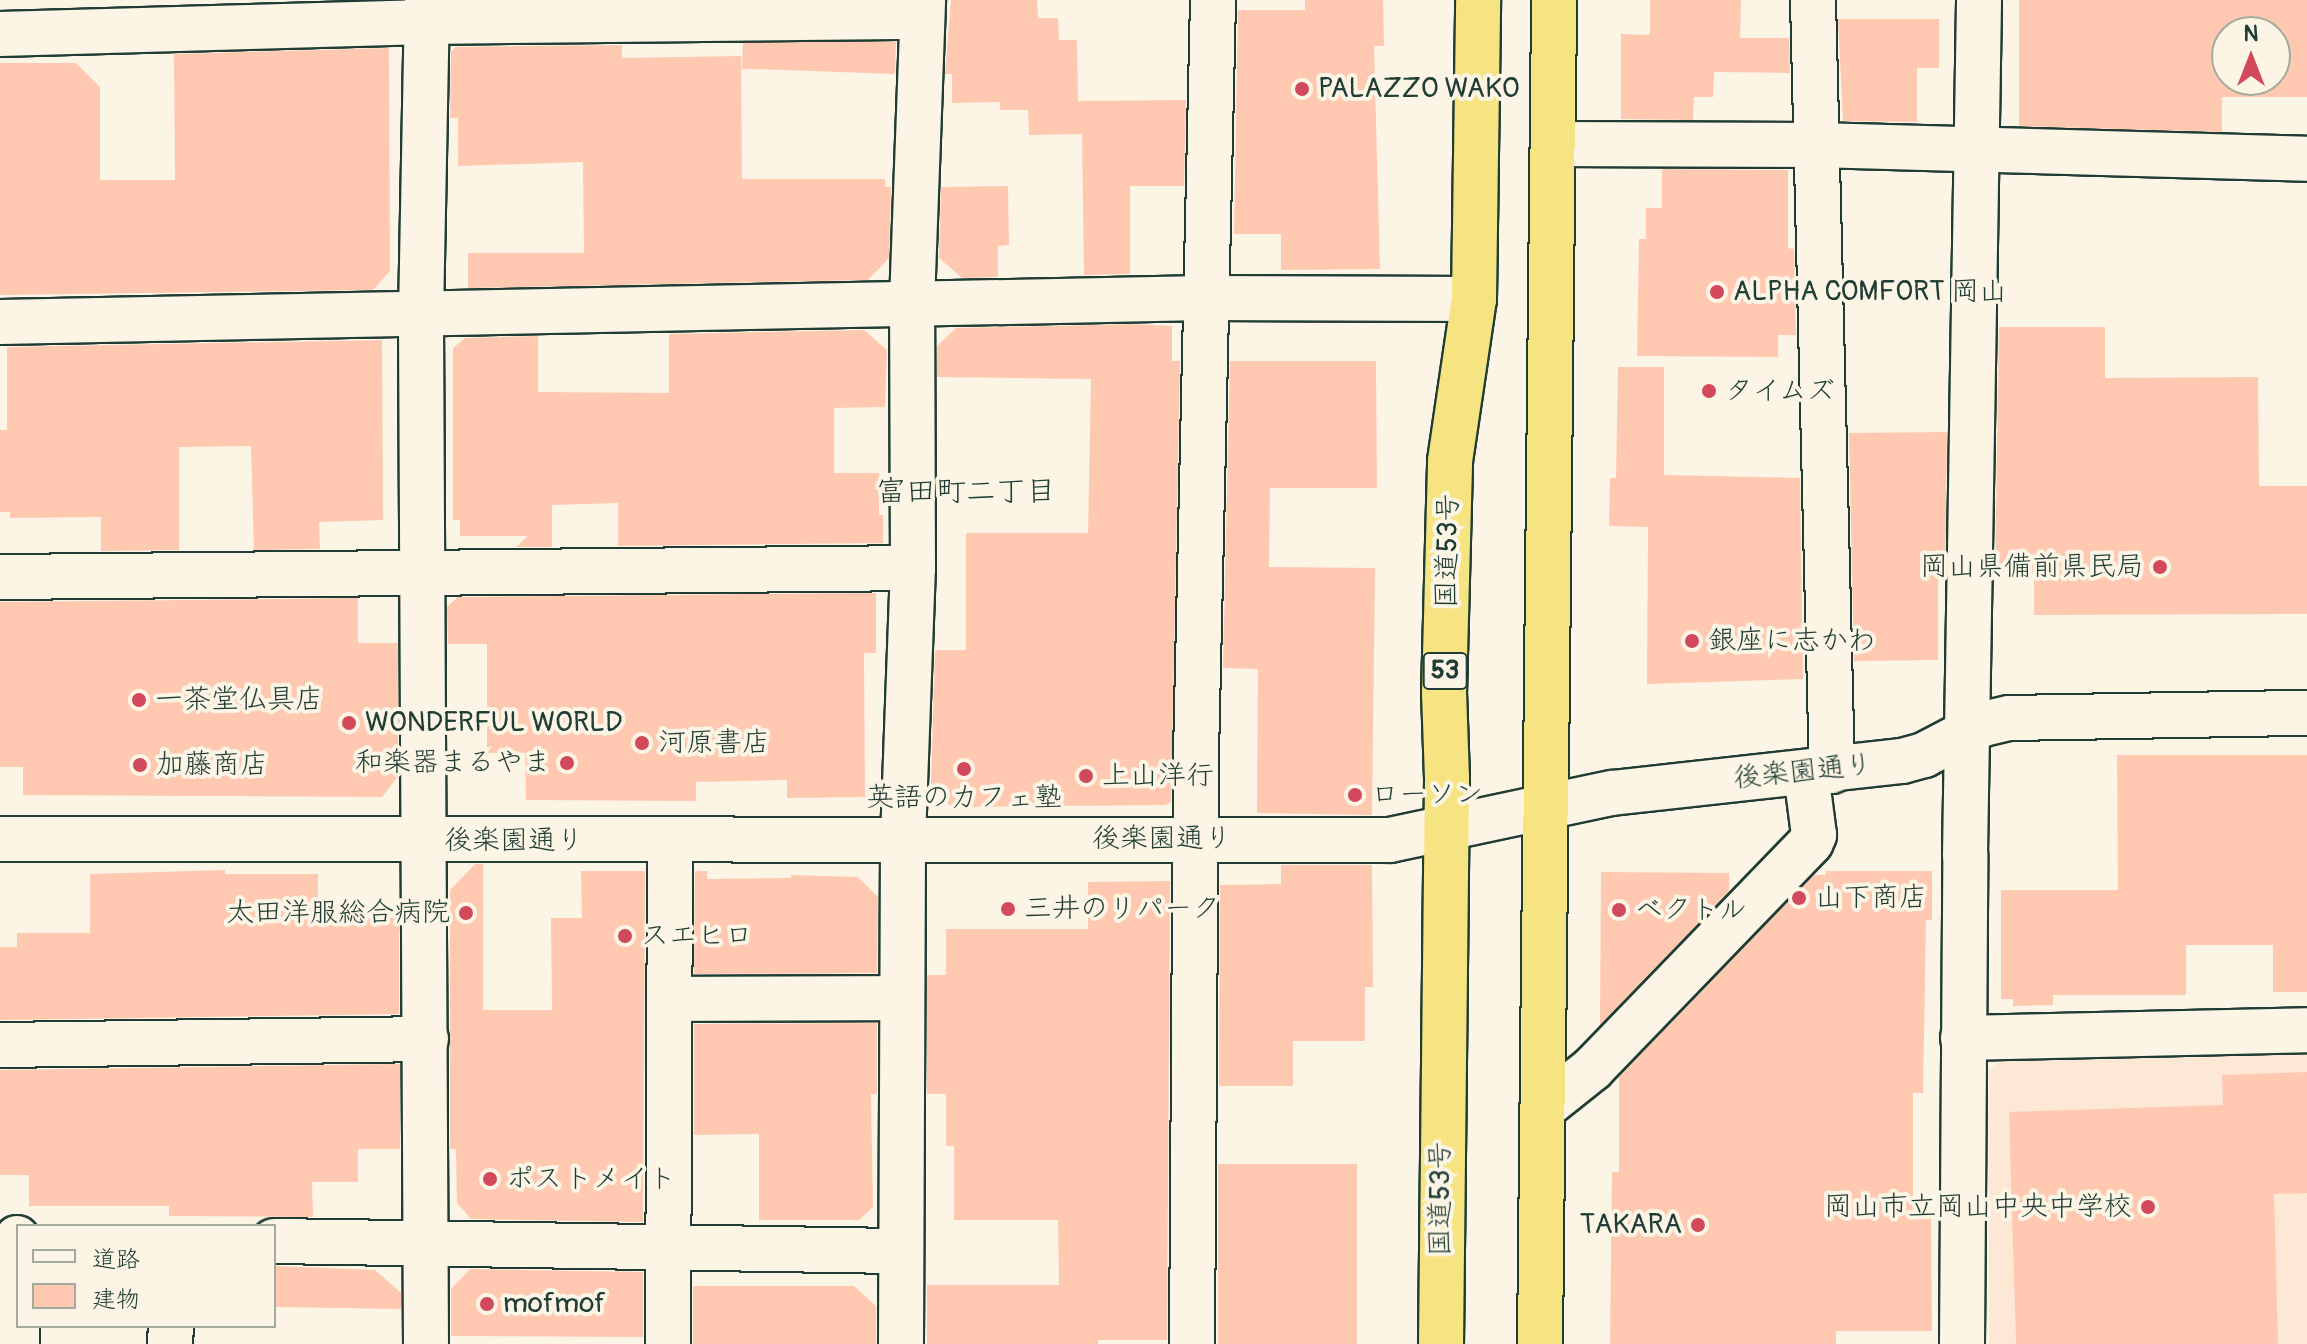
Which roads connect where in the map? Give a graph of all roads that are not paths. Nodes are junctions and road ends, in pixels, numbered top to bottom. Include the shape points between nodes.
1 (1213, 0) edge
2 (1478, 0) edge
3 (1554, 0) edge
4 (1813, 0) edge
5 (1979, 0) edge
6 (923, 8) edge
7 (427, 11) edge
8 (0, 34) edge
9 (1553, 144) junction
10 (1816, 145) junction
11 (1977, 149) junction
12 (2307, 159) edge
13 (1204, 298) junction
14 (1474, 299) junction
15 (912, 303) junction
16 (421, 315) junction
17 (0, 322) edge
18 (913, 568) junction
19 (423, 575) junction
20 (0, 577) edge
21 (2307, 713) edge
22 (1968, 734) junction
23 (1819, 772) junction
24 (1547, 806) junction
25 (1446, 827) junction
26 (1195, 838) junction
27 (0, 839) edge
28 (903, 839) junction
29 (426, 841) junction
30 (670, 841) junction
31 (901, 998) junction
32 (669, 999) junction
33 (2307, 1030) edge
34 (1963, 1038) junction
35 (426, 1039) junction
36 (0, 1045) edge
37 (1543, 1108) junction
38 (12, 1238) edge
39 (276, 1241) edge
40 (425, 1244) junction
41 (668, 1247) junction
42 (899, 1251) junction
43 (16, 1323) edge
44 (426, 1344) edge
45 (668, 1344) edge
46 (901, 1344) edge
47 (1192, 1344) edge
48 (1441, 1344) edge
49 (1540, 1344) edge
50 (1962, 1344) edge

1 - 13 street
2 - 14 highway, 国道53号 / 53
3 - 9 highway
4 - 10 street
5 - 11 street
6 - 7 street
6 - 15 street
7 - 8 street
7 - 16 street
9 - 10 street
9 - 24 highway
10 - 11 street
10 - 23 street
11 - 12 street
11 - 22 street
13 - 14 street
13 - 15 street
13 - 26 street
14 - 25 highway, 国道53号 / 53 via 1450,461
15 - 16 street
15 - 18 street
16 - 17 street
16 - 19 street
18 - 19 street
18 - 28 street
19 - 20 street
19 - 29 street
21 - 22 street, 後楽園通り via 2009,718
22 - 23 street, 後楽園通り via 1902,761
22 - 34 street
23 - 24 street, 後楽園通り via 1612,793
23 - 37 street via 1811,842 1592,1069
24 - 25 street, 後楽園通り
24 - 37 highway
25 - 26 street, 後楽園通り via 1390,840
25 - 48 highway, 国道53号 / 53
26 - 28 street, 後楽園通り
26 - 47 street
27 - 29 street, 後楽園通り
28 - 30 street, 後楽園通り
28 - 31 street
29 - 30 street, 後楽園通り
29 - 35 street
30 - 32 street
31 - 32 street
31 - 42 street
32 - 41 street
33 - 34 street
34 - 50 street
35 - 36 street
35 - 40 street
37 - 49 highway
38 - 43 street
39 - 40 street
40 - 41 street
40 - 44 street
41 - 42 street
41 - 45 street
42 - 46 street

